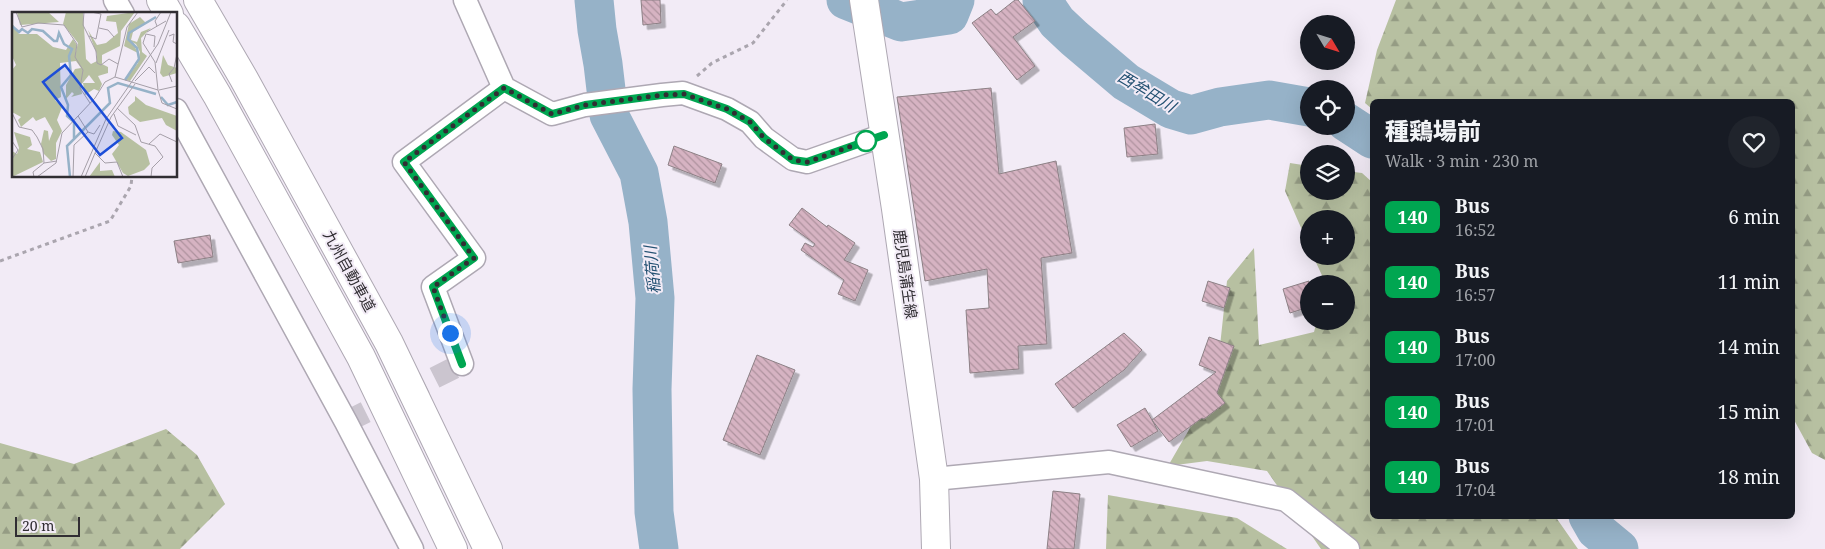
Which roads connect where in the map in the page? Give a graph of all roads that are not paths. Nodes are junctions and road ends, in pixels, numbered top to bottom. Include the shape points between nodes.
1 (115, 0) edge
2 (161, 0) edge
3 (198, 0) edge
4 (465, 0) edge
5 (864, 0) edge
6 (122, 12) edge
7 (168, 12) edge
8 (178, 29) edge
9 (504, 88) junction
10 (178, 114) edge
11 (884, 135) junction
12 (462, 364) dead end
13 (934, 479) junction
14 (412, 549) edge
15 (453, 549) edge
16 (488, 549) edge
17 (936, 549) edge
18 (1348, 549) edge

1 - 6 street
2 - 7 main road
3 - 16 main road, 九州自動車道 via 389,343
4 - 9 street
5 - 11 main road, 鹿児島蒲生線
8 - 15 main road, 九州自動車道 via 361,357
9 - 11 street via 552,114 585,105 672,94 727,109 750,122 764,138 793,160 807,162
9 - 12 street via 404,162 474,258 433,287
10 - 14 street
11 - 13 main road, 鹿児島蒲生線
13 - 17 main road, 鹿児島蒲生線
13 - 18 street via 1109,462 1286,500

